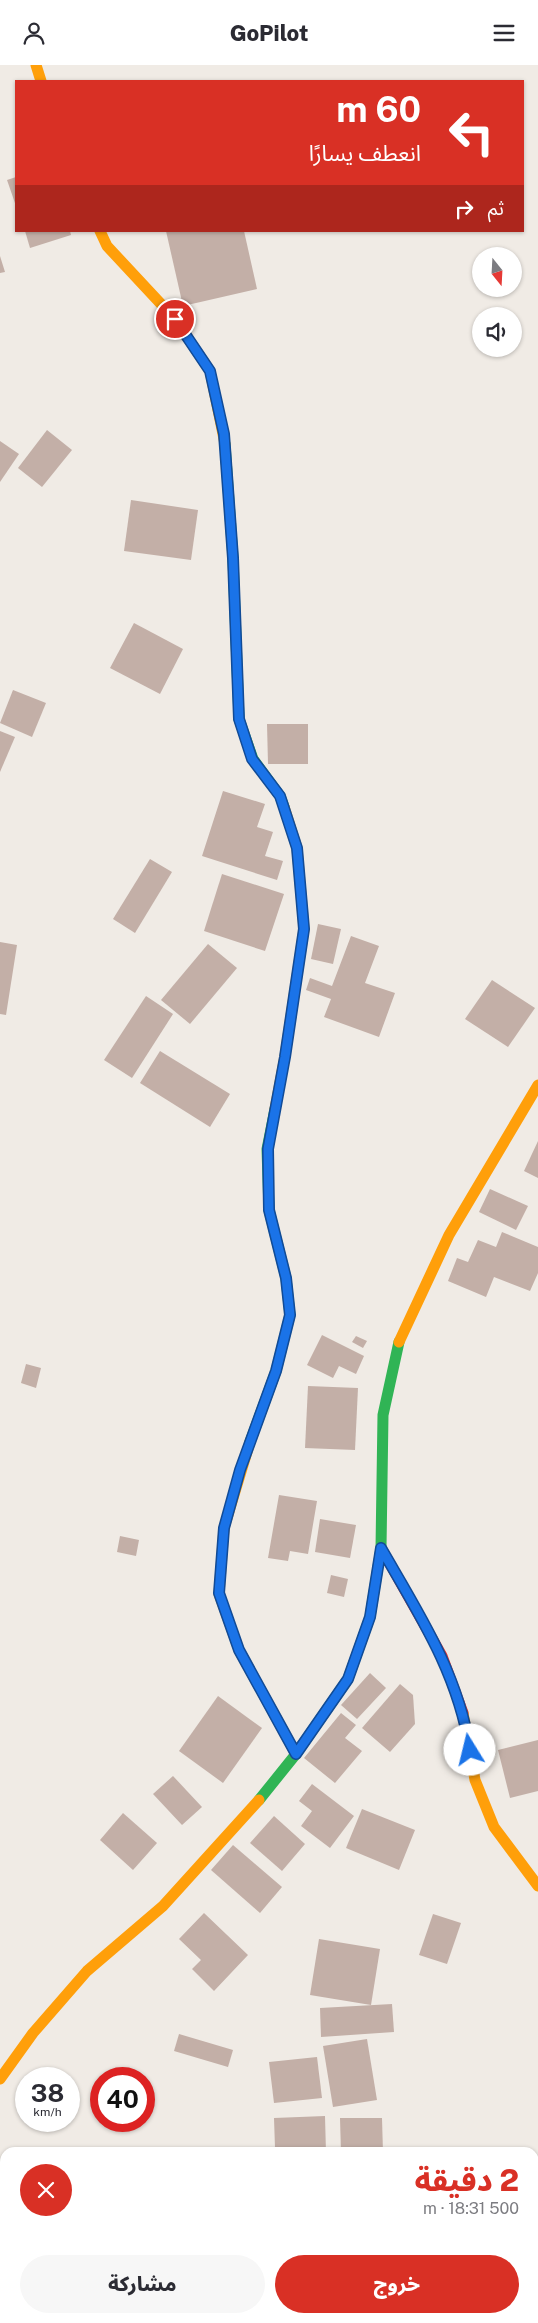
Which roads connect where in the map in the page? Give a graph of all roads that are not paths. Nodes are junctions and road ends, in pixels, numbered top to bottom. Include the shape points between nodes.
1 (36, 65) edge
2 (41, 80) edge
3 (100, 232) edge
4 (538, 1085) edge
5 (381, 1548) junction
6 (296, 1754) junction
7 (538, 1886) edge
8 (0, 2079) edge

1 - 2 street
3 - 6 street via 107,245 175,319 210,371 224,434 239,719 252,759 280,796 297,848 304,929 268,1149 269,1210 286,1278 290,1315 276,1371 240,1470 224,1528 219,1593 239,1650
4 - 5 street via 449,1235 396,1348 383,1415
5 - 6 street via 370,1617 348,1679
5 - 7 street via 442,1656 465,1719 474,1780 494,1827
6 - 8 street via 256,1804 162,1906 87,1971 33,2033

